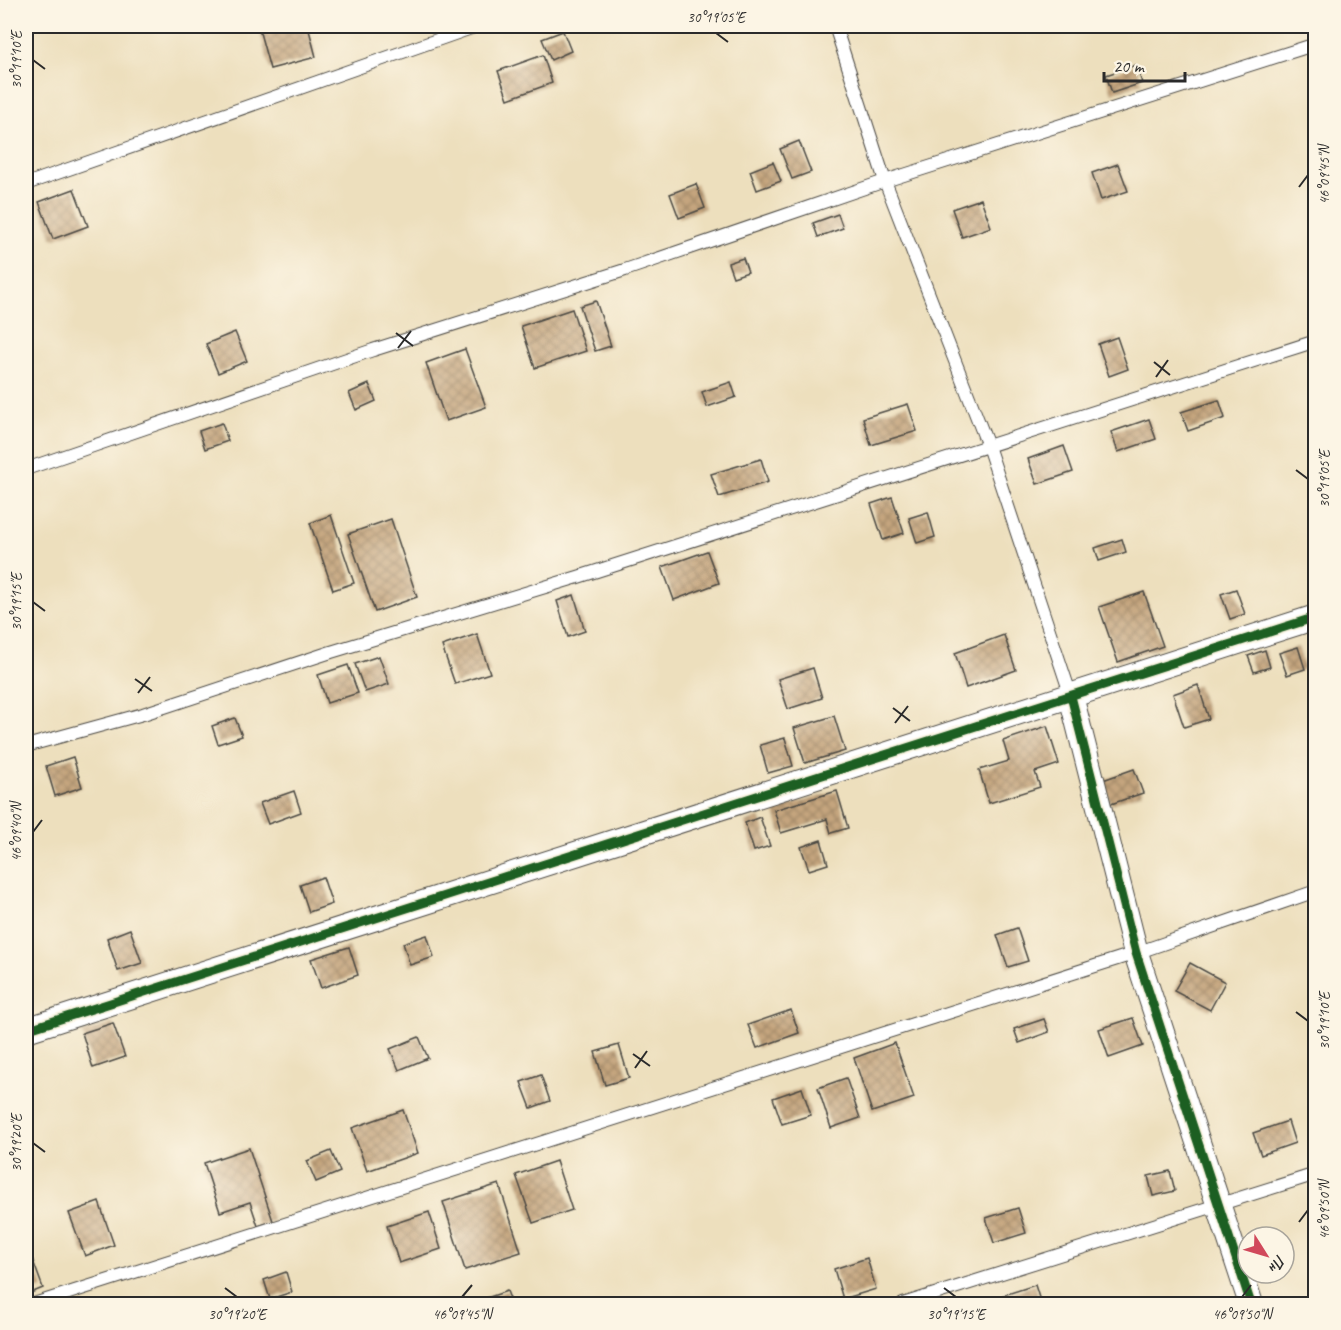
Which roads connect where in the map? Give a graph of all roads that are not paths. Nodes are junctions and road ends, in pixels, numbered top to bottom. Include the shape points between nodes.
1 (477, 26) edge
2 (835, 26) edge
3 (1316, 44) edge
4 (885, 181) junction
5 (26, 184) edge
6 (1316, 341) edge
7 (988, 446) junction
8 (26, 469) edge
9 (1316, 617) edge
10 (1071, 696) junction
11 (26, 746) edge
12 (1316, 891) edge
13 (1136, 953) junction
14 (26, 1030) edge
15 (1316, 1174) edge
16 (1217, 1204) junction
17 (34, 1305) edge
18 (903, 1305) edge
19 (1251, 1305) edge

1 - 5 lane
2 - 4 lane
3 - 4 lane
4 - 7 lane
4 - 8 lane
6 - 7 lane
7 - 10 lane
7 - 11 lane via 143,714
9 - 10 street
10 - 13 street
10 - 14 street
12 - 13 lane
13 - 16 street
13 - 17 lane
15 - 16 lane
16 - 18 lane
16 - 19 street

